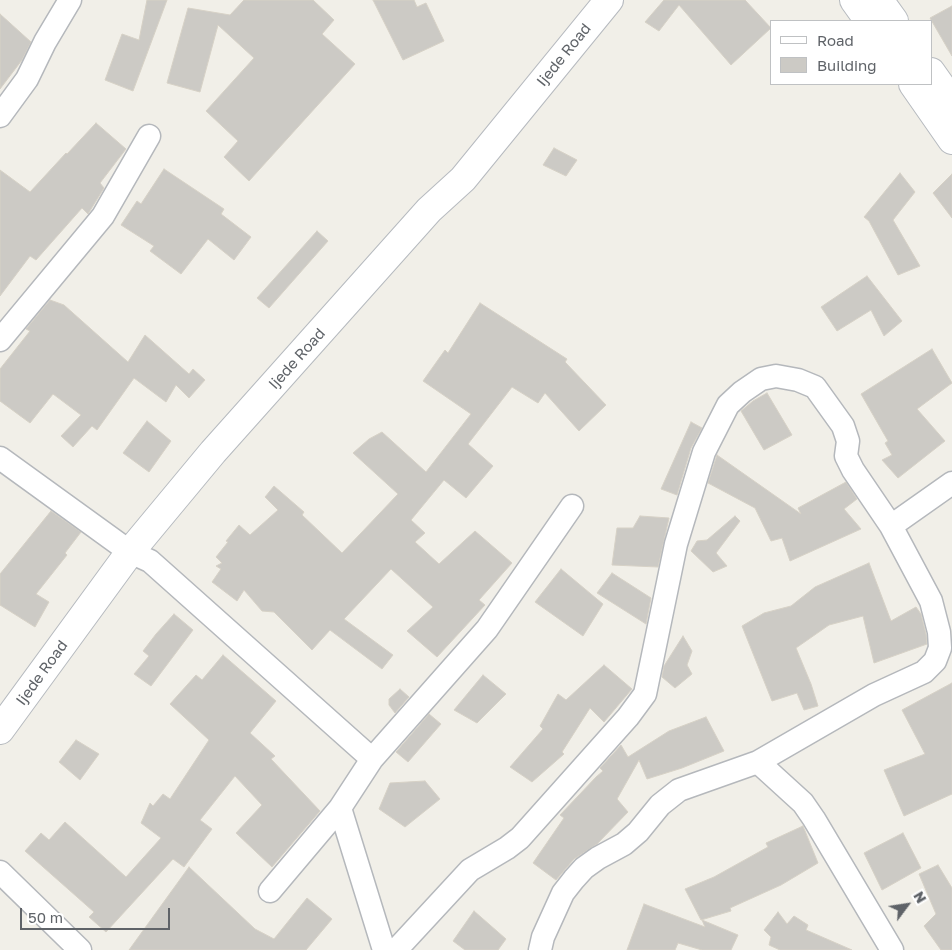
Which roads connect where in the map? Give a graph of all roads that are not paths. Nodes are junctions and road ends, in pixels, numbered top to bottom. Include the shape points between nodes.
1 (70, 0) edge
2 (609, 0) edge
3 (854, 0) edge
4 (879, 0) edge
5 (868, 20) edge
6 (893, 20) edge
7 (932, 73) edge
8 (914, 85) edge
9 (952, 102) edge
10 (0, 116) edge
11 (149, 136) dead end
12 (952, 140) edge
13 (0, 340) edge
14 (0, 458) edge
15 (952, 483) edge
16 (572, 506) dead end
17 (891, 526) junction
18 (130, 552) junction
19 (0, 730) edge
20 (372, 759) junction
21 (758, 762) junction
22 (340, 808) junction
23 (0, 872) edge
24 (270, 891) dead end
25 (80, 950) edge
26 (384, 950) edge
27 (396, 950) edge
28 (540, 950) edge
29 (892, 950) edge

1 - 10 street via 27,79
2 - 18 main road, Ijede Road via 462,179 429,210 213,452
3 - 5 main road
4 - 6 main road
7 - 9 main road
8 - 12 main road
11 - 13 street via 102,216
14 - 18 street
15 - 17 street
16 - 20 street via 487,629
17 - 21 street via 931,601 939,632 940,648 935,661 924,672 874,695
17 - 27 street via 852,470 846,456 848,441 844,426 815,387 776,376 760,379 742,392 728,405 704,452 676,544 644,694 628,717 520,838 470,870
18 - 19 main road, Ijede Road
18 - 20 street via 150,561
20 - 22 street
21 - 28 street via 679,790 660,805 624,844 584,868 563,893
21 - 29 street via 802,803 814,819
22 - 24 street
22 - 26 street
23 - 25 street

